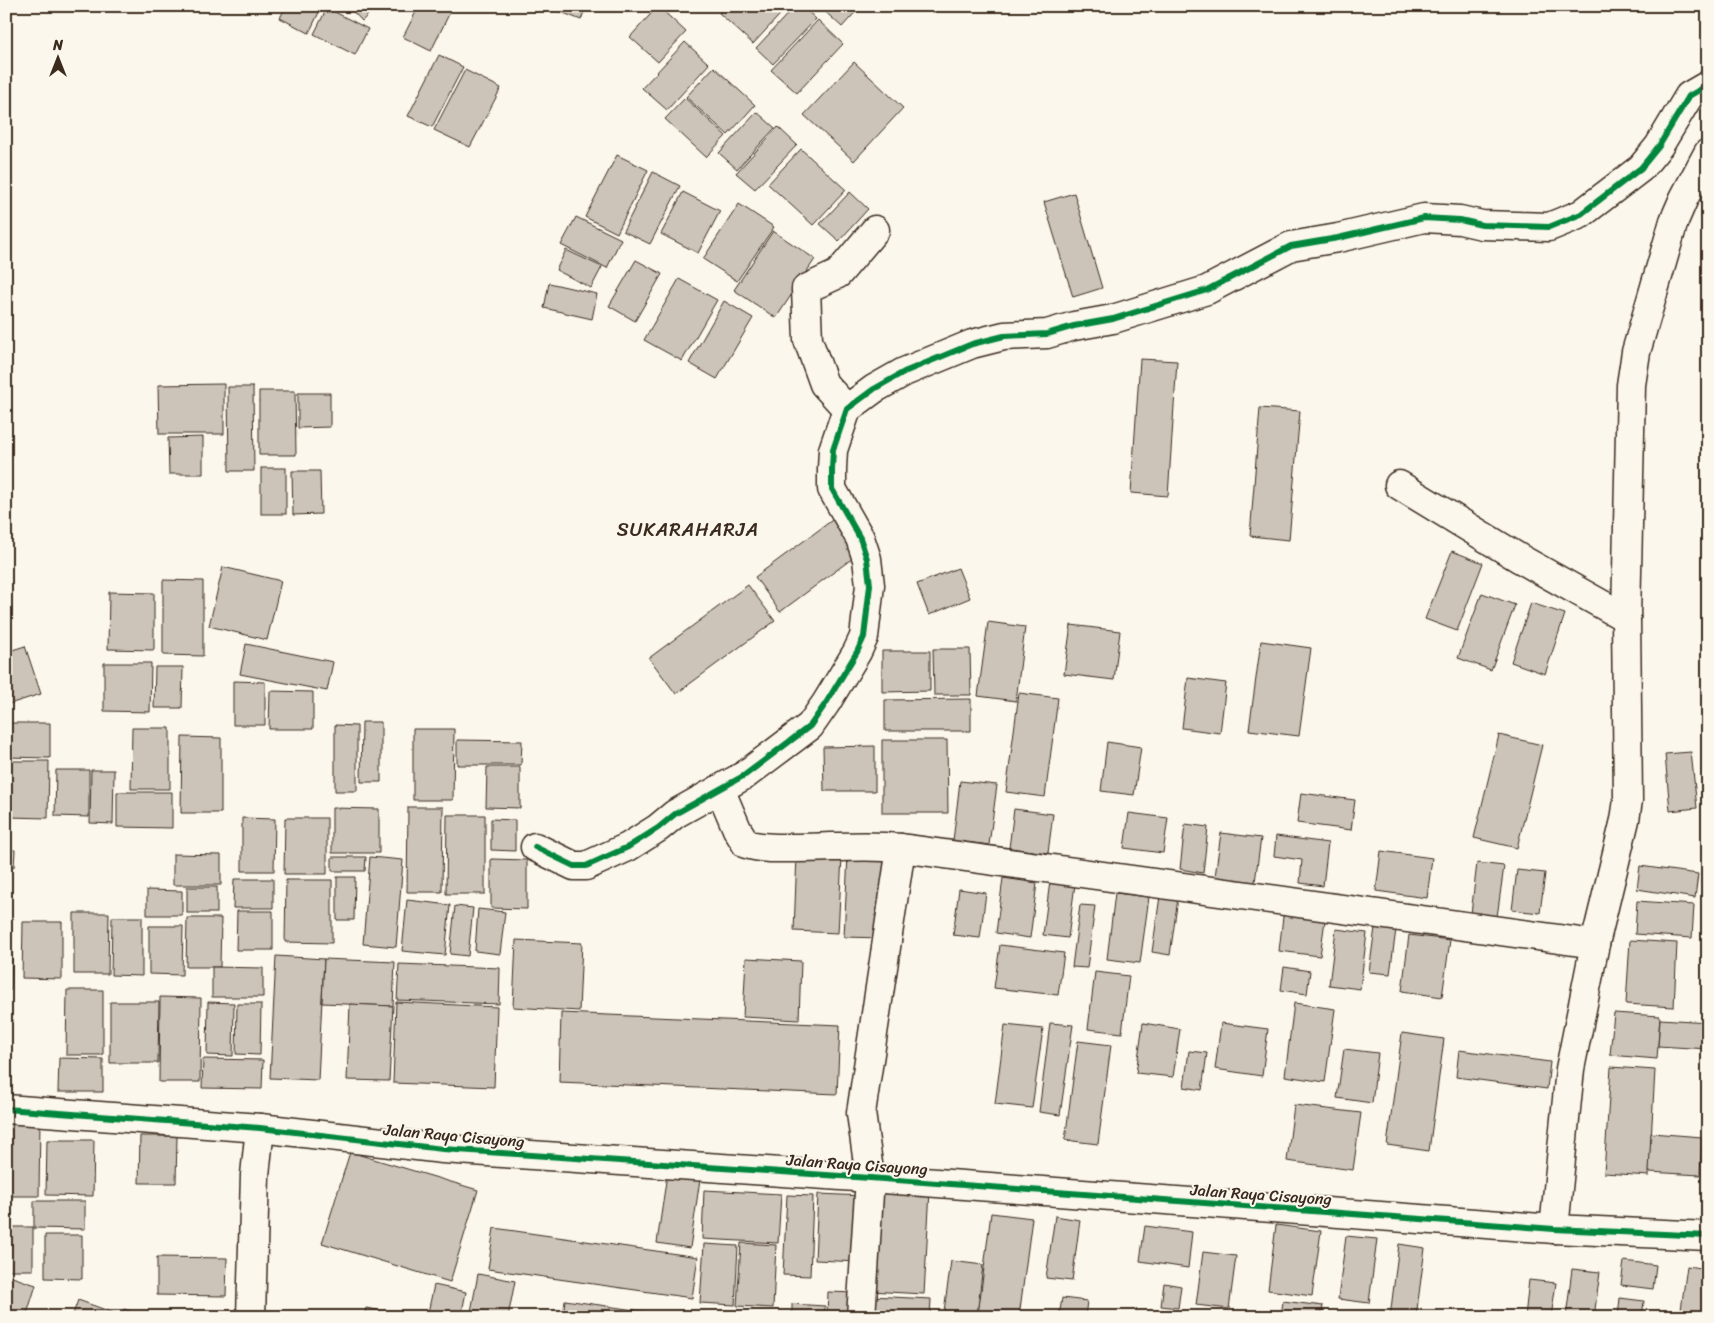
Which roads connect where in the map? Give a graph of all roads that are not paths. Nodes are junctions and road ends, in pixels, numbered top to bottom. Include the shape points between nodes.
1 (1708, 85) edge
2 (1708, 153) edge
3 (875, 230) dead end
4 (847, 409) junction
5 (1399, 485) dead end
6 (1626, 618) junction
7 (720, 789) junction
8 (535, 847) dead end
9 (902, 848) junction
10 (1595, 944) junction
11 (6, 1109) edge
12 (260, 1128) junction
13 (870, 1178) junction
14 (1554, 1229) junction
15 (1708, 1236) edge
16 (250, 1317) edge
17 (861, 1317) edge

1 - 4 street via 1689,96 1659,146 1641,168 1581,214 1548,227 1482,225 1424,218 1291,246 1207,290 1145,310 1047,334 1004,336 972,344 904,372
2 - 6 street via 1674,221 1636,352 1631,395
3 - 4 street via 838,274 806,289 808,340 824,384
4 - 7 street via 833,450 832,489 860,538 867,559 870,585 864,637 858,652 810,726 745,776
5 - 6 street via 1518,558
6 - 10 street via 1628,800
7 - 8 street via 675,814 628,847 586,866 574,866
7 - 9 street via 746,844 767,848
9 - 10 street
9 - 13 street via 861,1114
10 - 14 street via 1570,1069
11 - 12 street, Jalan Raya Cisayong
12 - 13 street, Jalan Raya Cisayong via 443,1149
12 - 16 street via 255,1175
13 - 14 street, Jalan Raya Cisayong
13 - 17 street
14 - 15 street, Jalan Raya Cisayong

